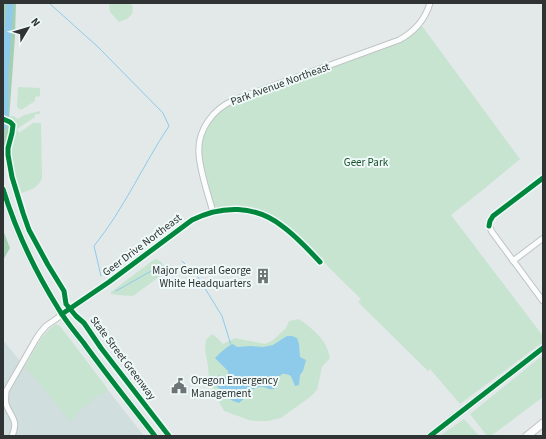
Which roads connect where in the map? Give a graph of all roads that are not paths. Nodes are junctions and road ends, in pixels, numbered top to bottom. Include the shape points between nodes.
1 (430, 3) edge
2 (543, 178) edge
3 (3, 189) edge
4 (213, 212) junction
5 (542, 239) dead end
6 (513, 261) junction
7 (320, 262) dead end
8 (543, 301) edge
9 (62, 314) junction
10 (543, 348) edge
11 (543, 424) edge
12 (12, 436) edge
13 (156, 436) edge
14 (430, 436) edge
15 (527, 436) edge

1 - 4 street, Park Avenue Northeast via 419,25 399,40 234,100 209,118 202,132 199,154
2 - 6 street via 493,216 490,222 492,232
3 - 9 main road via 26,251
4 - 7 street, Geer Drive Northeast via 236,209 266,216 288,231
4 - 9 street, Geer Drive Northeast via 186,224 110,282
5 - 6 street
6 - 8 street
9 - 12 street, Geer Drive Northeast via 40,333 7,388 6,402 15,421
9 - 13 main road
10 - 14 main road
11 - 15 highway

